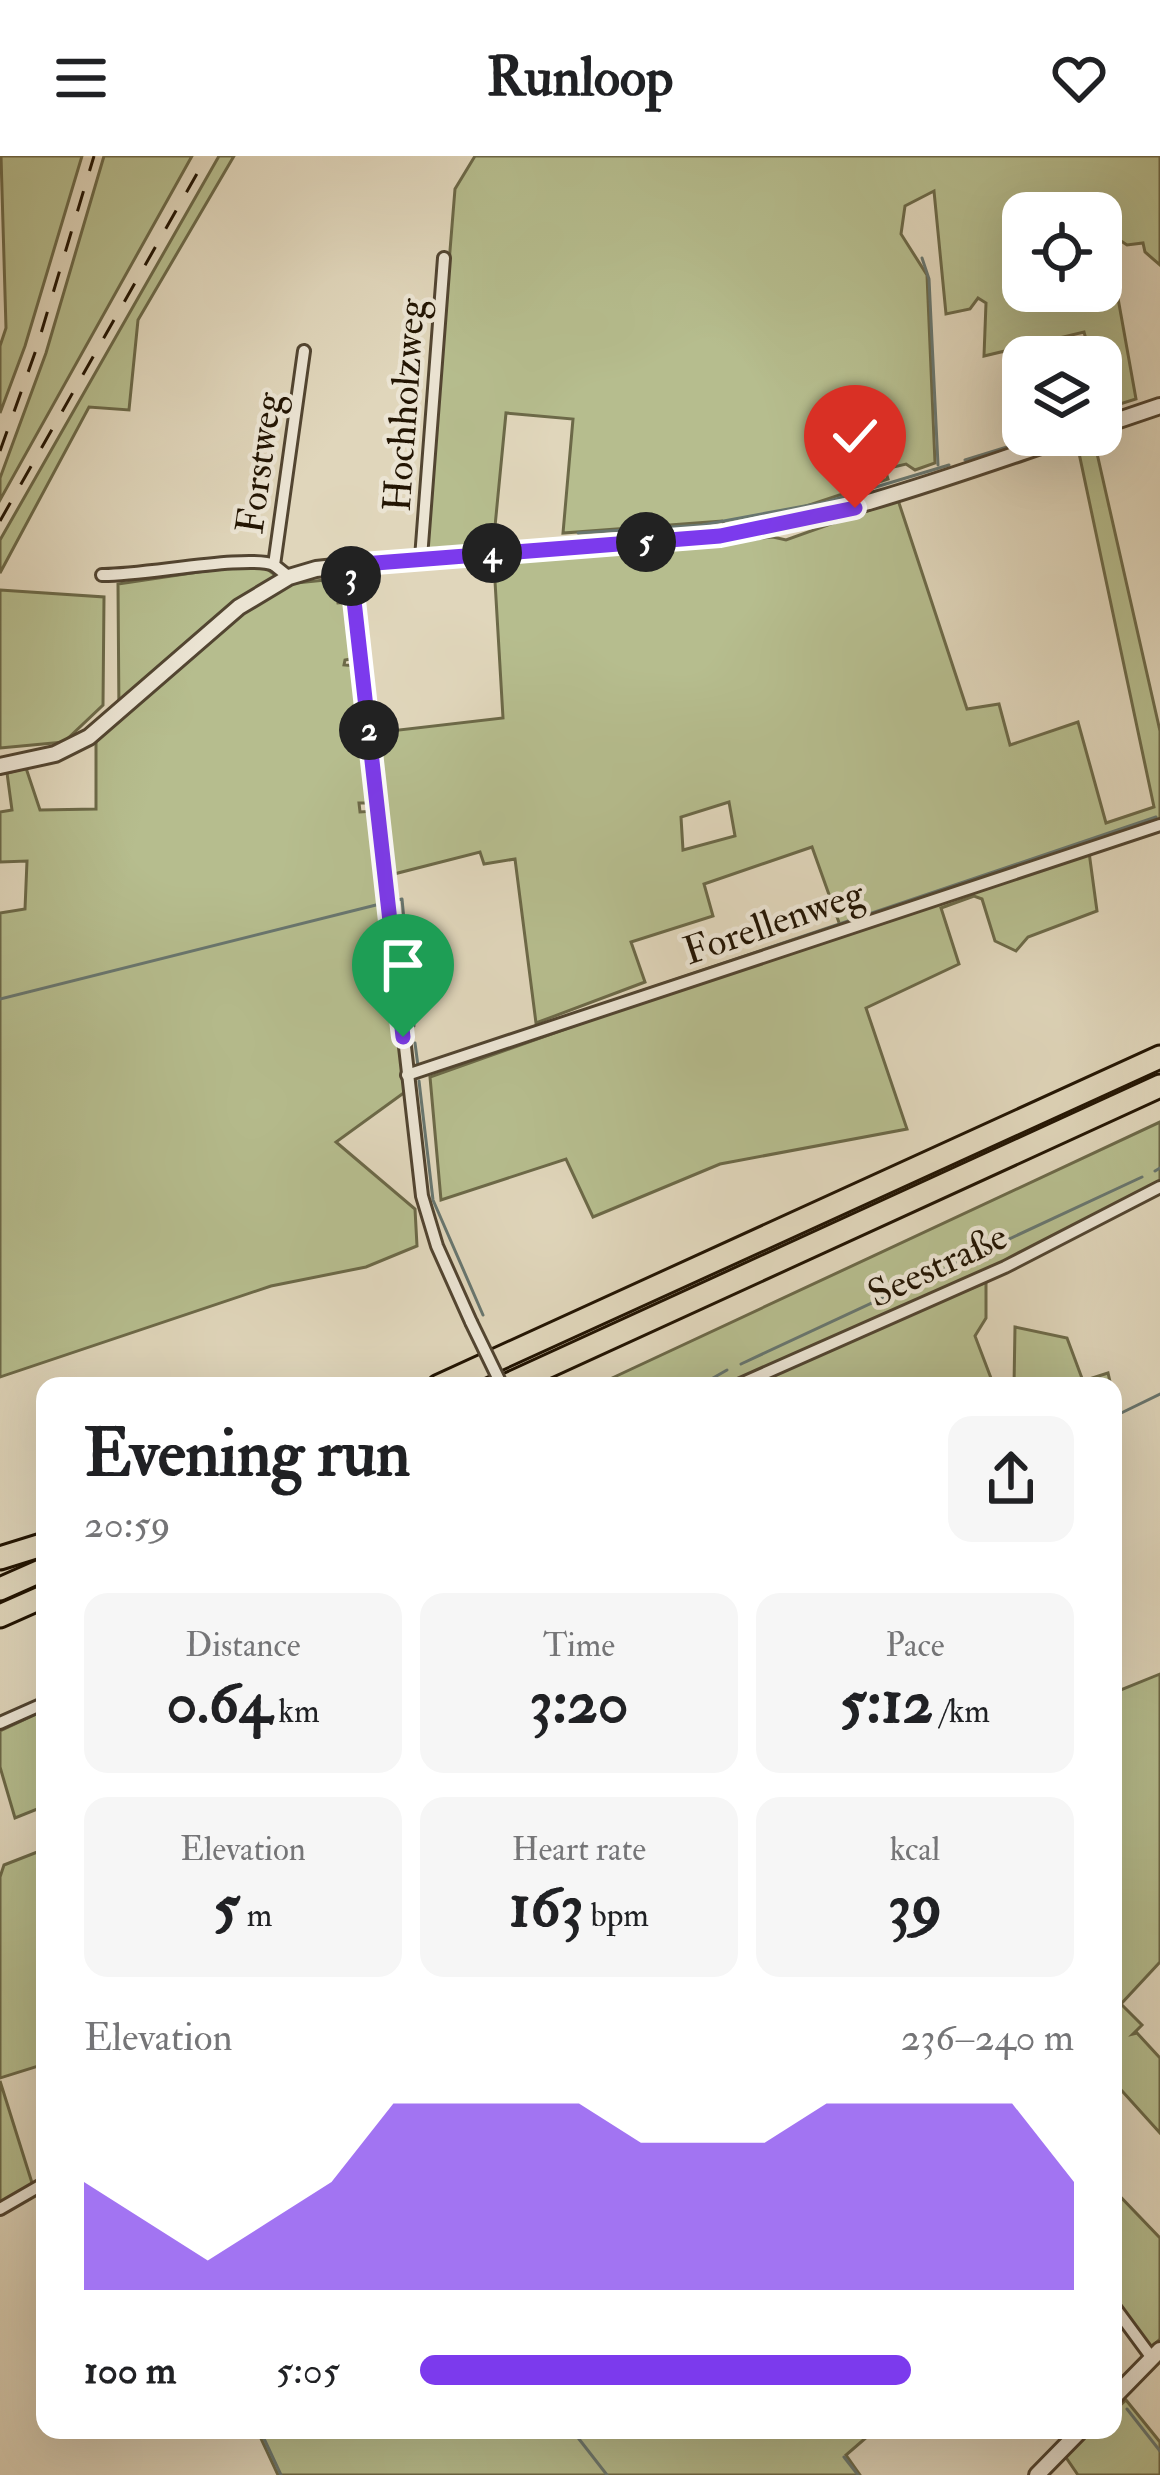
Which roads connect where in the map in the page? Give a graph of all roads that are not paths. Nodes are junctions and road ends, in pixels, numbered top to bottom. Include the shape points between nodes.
1 (445, 258) dead end
2 (304, 351) dead end
3 (1160, 406) edge
4 (1122, 419) edge
5 (1010, 456) edge
6 (421, 558) junction
7 (274, 565) junction
8 (350, 565) junction
9 (102, 575) dead end
10 (289, 577) junction
11 (0, 766) edge
12 (1160, 825) edge
13 (1160, 1057) edge
14 (407, 1075) junction
15 (1160, 1086) edge
16 (1160, 1186) edge
17 (459, 1377) edge
18 (499, 1377) edge
19 (524, 1377) edge
20 (756, 1377) edge
21 (36, 1547) edge
22 (0, 1558) edge
23 (36, 1573) edge
24 (0, 1589) edge
25 (36, 1600) edge
26 (0, 1616) edge
27 (36, 1707) edge
28 (0, 1724) edge
29 (36, 2188) edge
30 (0, 2209) edge
31 (1122, 2315) edge
32 (1156, 2354) edge
33 (1122, 2389) edge
34 (1073, 2439) edge
35 (1037, 2475) edge

1 - 6 street, Hochholzweg
2 - 7 street, Forstweg
3 - 4 street
5 - 6 street via 774,528
6 - 8 street
7 - 9 street
7 - 10 street, Forstweg
8 - 10 street
8 - 14 street
10 - 11 street via 239,607 89,737
12 - 14 street, Forellenweg
13 - 17 highway
14 - 18 street, bridge via 422,1196 437,1246
15 - 19 highway
16 - 20 street, Seestraße via 1006,1267
21 - 22 highway
23 - 24 highway
25 - 26 highway
27 - 28 street
29 - 30 street
31 - 32 street
32 - 33 street
34 - 35 street

